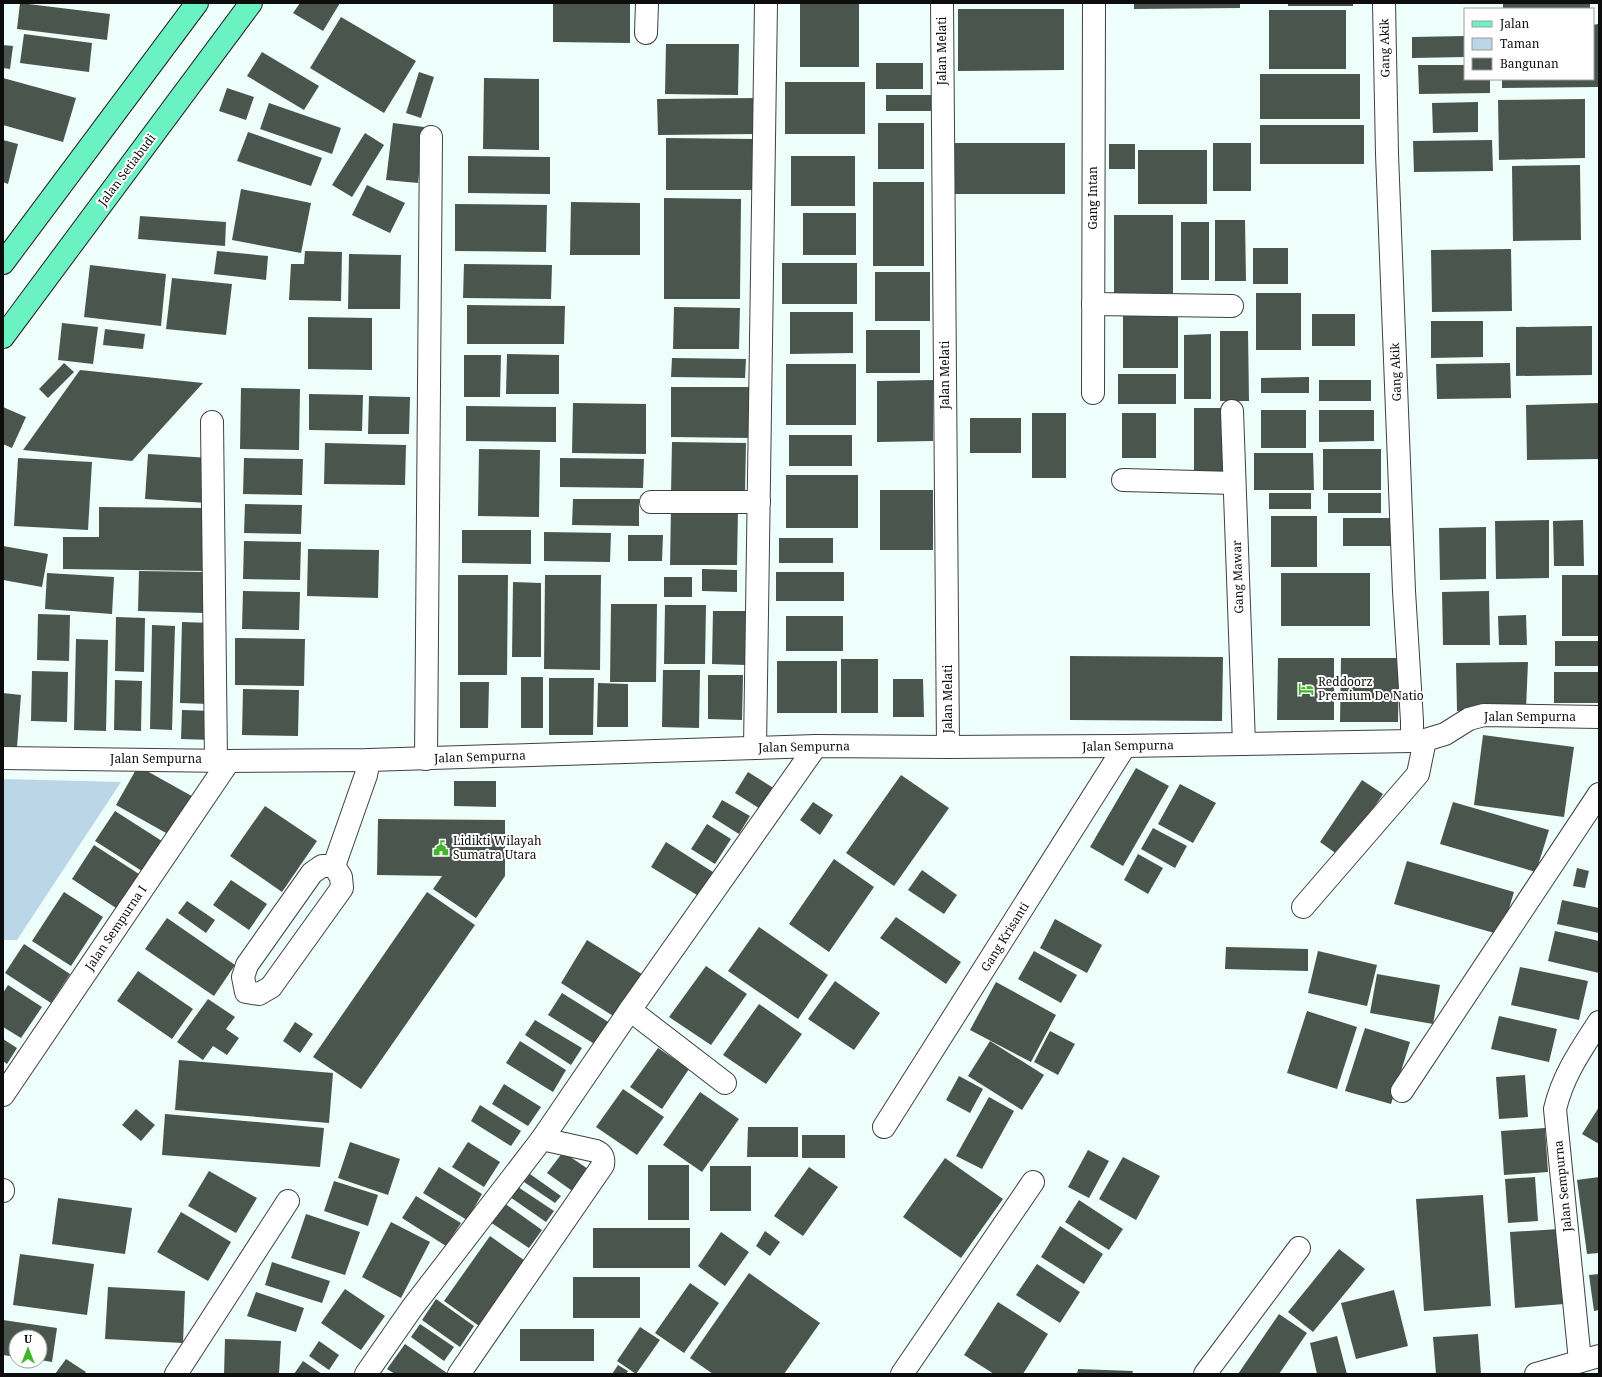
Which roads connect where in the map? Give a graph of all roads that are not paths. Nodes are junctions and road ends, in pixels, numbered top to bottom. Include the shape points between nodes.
1 (197, 3) edge
2 (251, 3) edge
3 (647, 3) edge
4 (766, 3) edge
5 (942, 3) edge
6 (1094, 3) edge
7 (1384, 3) edge
8 (646, 33) dead end
9 (431, 137) dead end
10 (3, 264) edge
11 (1093, 304) junction
12 (1232, 306) dead end
13 (3, 337) edge
14 (1093, 393) dead end
15 (1232, 411) dead end
16 (212, 422) dead end
17 (1123, 480) dead end
18 (1234, 483) junction
19 (651, 502) dead end
20 (758, 502) junction
21 (1599, 717) edge
22 (1418, 740) junction
23 (1244, 744) junction
24 (816, 746) junction
25 (1125, 746) junction
26 (948, 747) junction
27 (755, 748) junction
28 (3, 758) edge
29 (426, 759) junction
30 (223, 760) junction
31 (369, 760) junction
32 (1599, 794) edge
33 (334, 866) junction
34 (1303, 907) dead end
35 (630, 1010) junction
36 (1599, 1022) edge
37 (725, 1083) dead end
38 (1402, 1091) dead end
39 (3, 1095) edge
40 (884, 1127) dead end
41 (542, 1139) junction
42 (1033, 1182) dead end
43 (288, 1201) dead end
44 (1299, 1248) dead end
45 (1590, 1358) edge
46 (176, 1374) edge
47 (366, 1374) edge
48 (459, 1374) edge
49 (902, 1374) edge
50 (1205, 1374) edge
51 (1536, 1374) edge

1 - 10 main road
2 - 13 main road, Jalan Setiabudi
3 - 8 street
4 - 20 street
5 - 26 street, Jalan Melati
6 - 11 street, Gang Intan
7 - 22 street, Gang Akik via 1387,154 1404,591 1412,721
9 - 29 street
11 - 12 street
11 - 14 street, Gang Intan
15 - 18 street, Gang Mawar
16 - 30 street
17 - 18 street
18 - 23 street, Gang Mawar
19 - 20 street
20 - 27 street
21 - 22 street, Jalan Sempurna via 1484,715 1469,719 1445,734
22 - 23 street, Jalan Sempurna
22 - 34 street, Gang Akik via 1418,774
23 - 25 street, Jalan Sempurna
24 - 26 street, Jalan Sempurna
24 - 27 street, Jalan Sempurna
24 - 35 street
25 - 26 street, Jalan Sempurna
25 - 40 street, Gang Krisanti
27 - 29 street, Jalan Sempurna
28 - 30 street, Jalan Sempurna
29 - 31 street, Jalan Sempurna
30 - 31 street, Jalan Sempurna
30 - 39 street, Jalan Sempurna I
31 - 33 street
32 - 38 street
33 - 33 street via 341,877 342,888 271,987 259,994 246,992 243,977 247,965 312,873 322,866
35 - 37 street
35 - 41 street
36 - 45 street, Jalan Sempurna via 1567,1073 1555,1109
41 - 47 street via 412,1308
41 - 48 street via 601,1153 603,1165
42 - 49 street
43 - 46 street
44 - 50 street
45 - 51 street

